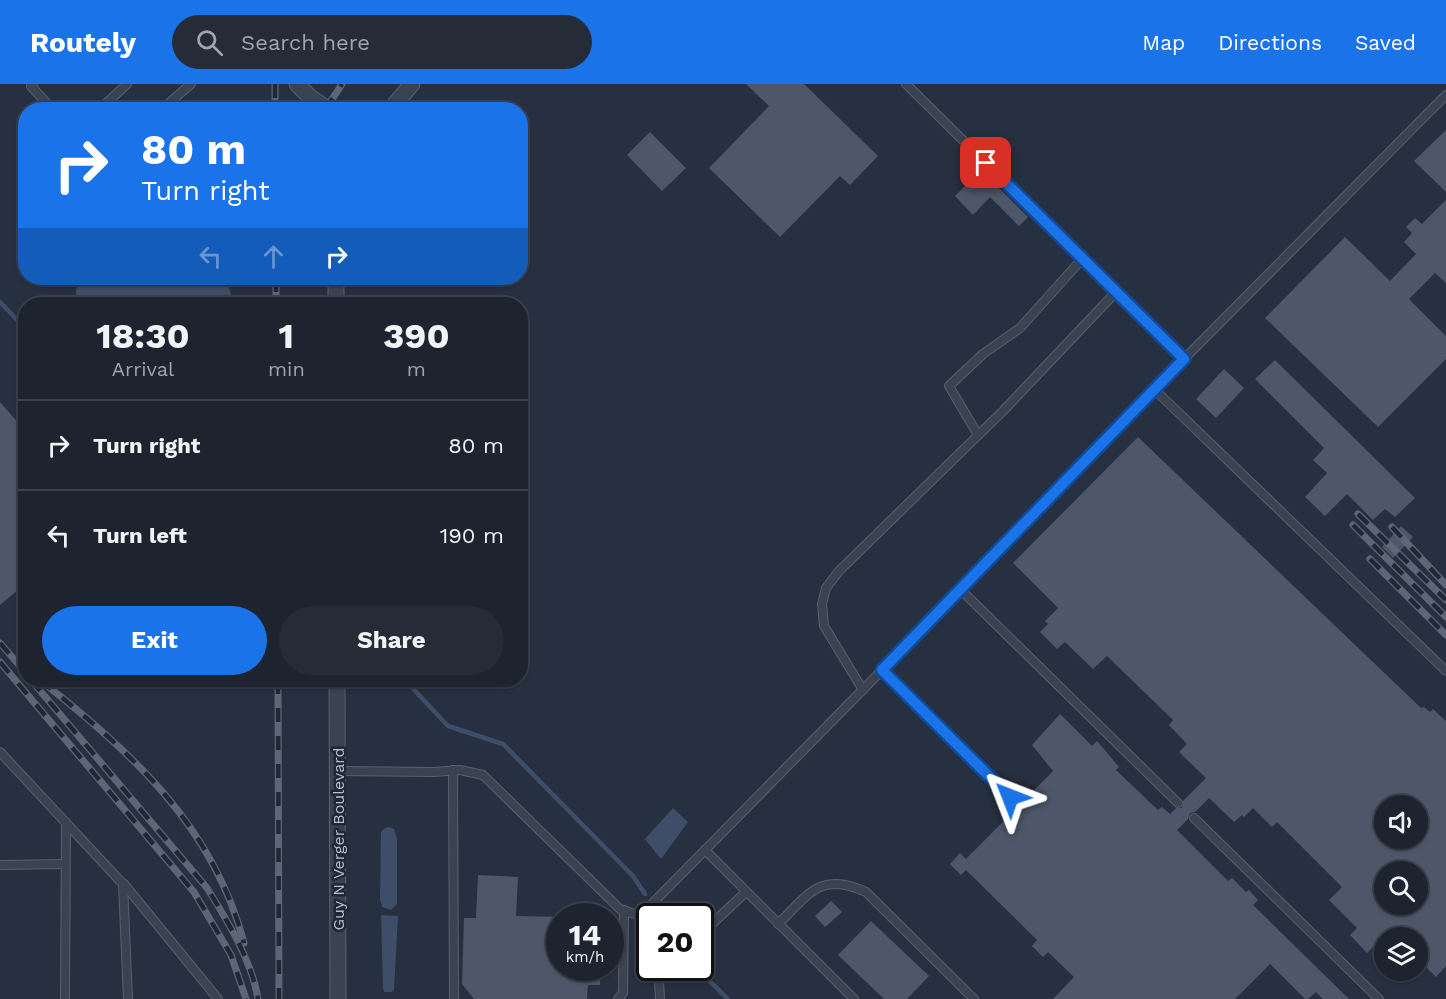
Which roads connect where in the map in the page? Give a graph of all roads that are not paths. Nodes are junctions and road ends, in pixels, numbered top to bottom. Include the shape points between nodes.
1 (33, 84) edge
2 (127, 84) edge
3 (190, 84) edge
4 (297, 84) edge
5 (412, 84) edge
6 (906, 84) edge
7 (1446, 95) edge
8 (46, 102) edge
9 (108, 102) edge
10 (170, 102) edge
11 (317, 102) edge
12 (397, 102) edge
13 (1083, 258) junction
14 (1116, 292) junction
15 (1184, 359) junction
16 (1155, 390) junction
17 (978, 435) junction
18 (961, 590) junction
19 (882, 670) junction
20 (1446, 671) edge
21 (337, 687) edge
22 (863, 690) junction
23 (0, 752) edge
24 (453, 770) junction
25 (337, 771) junction
26 (1010, 797) dead end
27 (1178, 802) dead end
28 (1194, 818) dead end
29 (66, 822) junction
30 (705, 850) junction
31 (65, 864) junction
32 (0, 865) edge
33 (123, 884) junction
34 (746, 892) junction
35 (614, 903) edge
36 (624, 910) edge
37 (714, 922) edge
38 (778, 924) junction
39 (623, 981) edge
40 (659, 981) edge
41 (65, 999) edge
42 (128, 999) edge
43 (218, 999) edge
44 (338, 999) edge
45 (454, 999) edge
46 (618, 999) edge
47 (660, 999) edge
48 (854, 999) edge
49 (974, 999) edge
50 (1379, 999) edge

1 - 8 lane
2 - 9 lane
3 - 10 lane
4 - 11 street
5 - 12 street
6 - 13 lane
7 - 15 lane
13 - 14 lane
13 - 17 lane via 1020,328 949,386
14 - 15 lane
14 - 17 lane
15 - 16 lane
16 - 18 lane
16 - 20 lane
17 - 22 lane via 826,588 822,604 824,626
18 - 19 lane
18 - 27 lane
19 - 22 lane
19 - 26 lane
21 - 25 street, Guy N Verger Boulevard
22 - 30 lane
23 - 29 lane
24 - 25 lane
24 - 35 lane via 483,775
24 - 45 lane
25 - 44 street, Guy N Verger Boulevard
28 - 50 lane
29 - 31 lane
29 - 33 lane
30 - 34 lane
30 - 36 lane via 640,916
31 - 32 lane
31 - 41 lane
33 - 42 lane
33 - 43 lane
34 - 37 lane
34 - 38 lane
38 - 48 lane
38 - 49 lane via 818,886 836,883 854,887 866,892
39 - 46 lane via 623,993
40 - 47 lane

